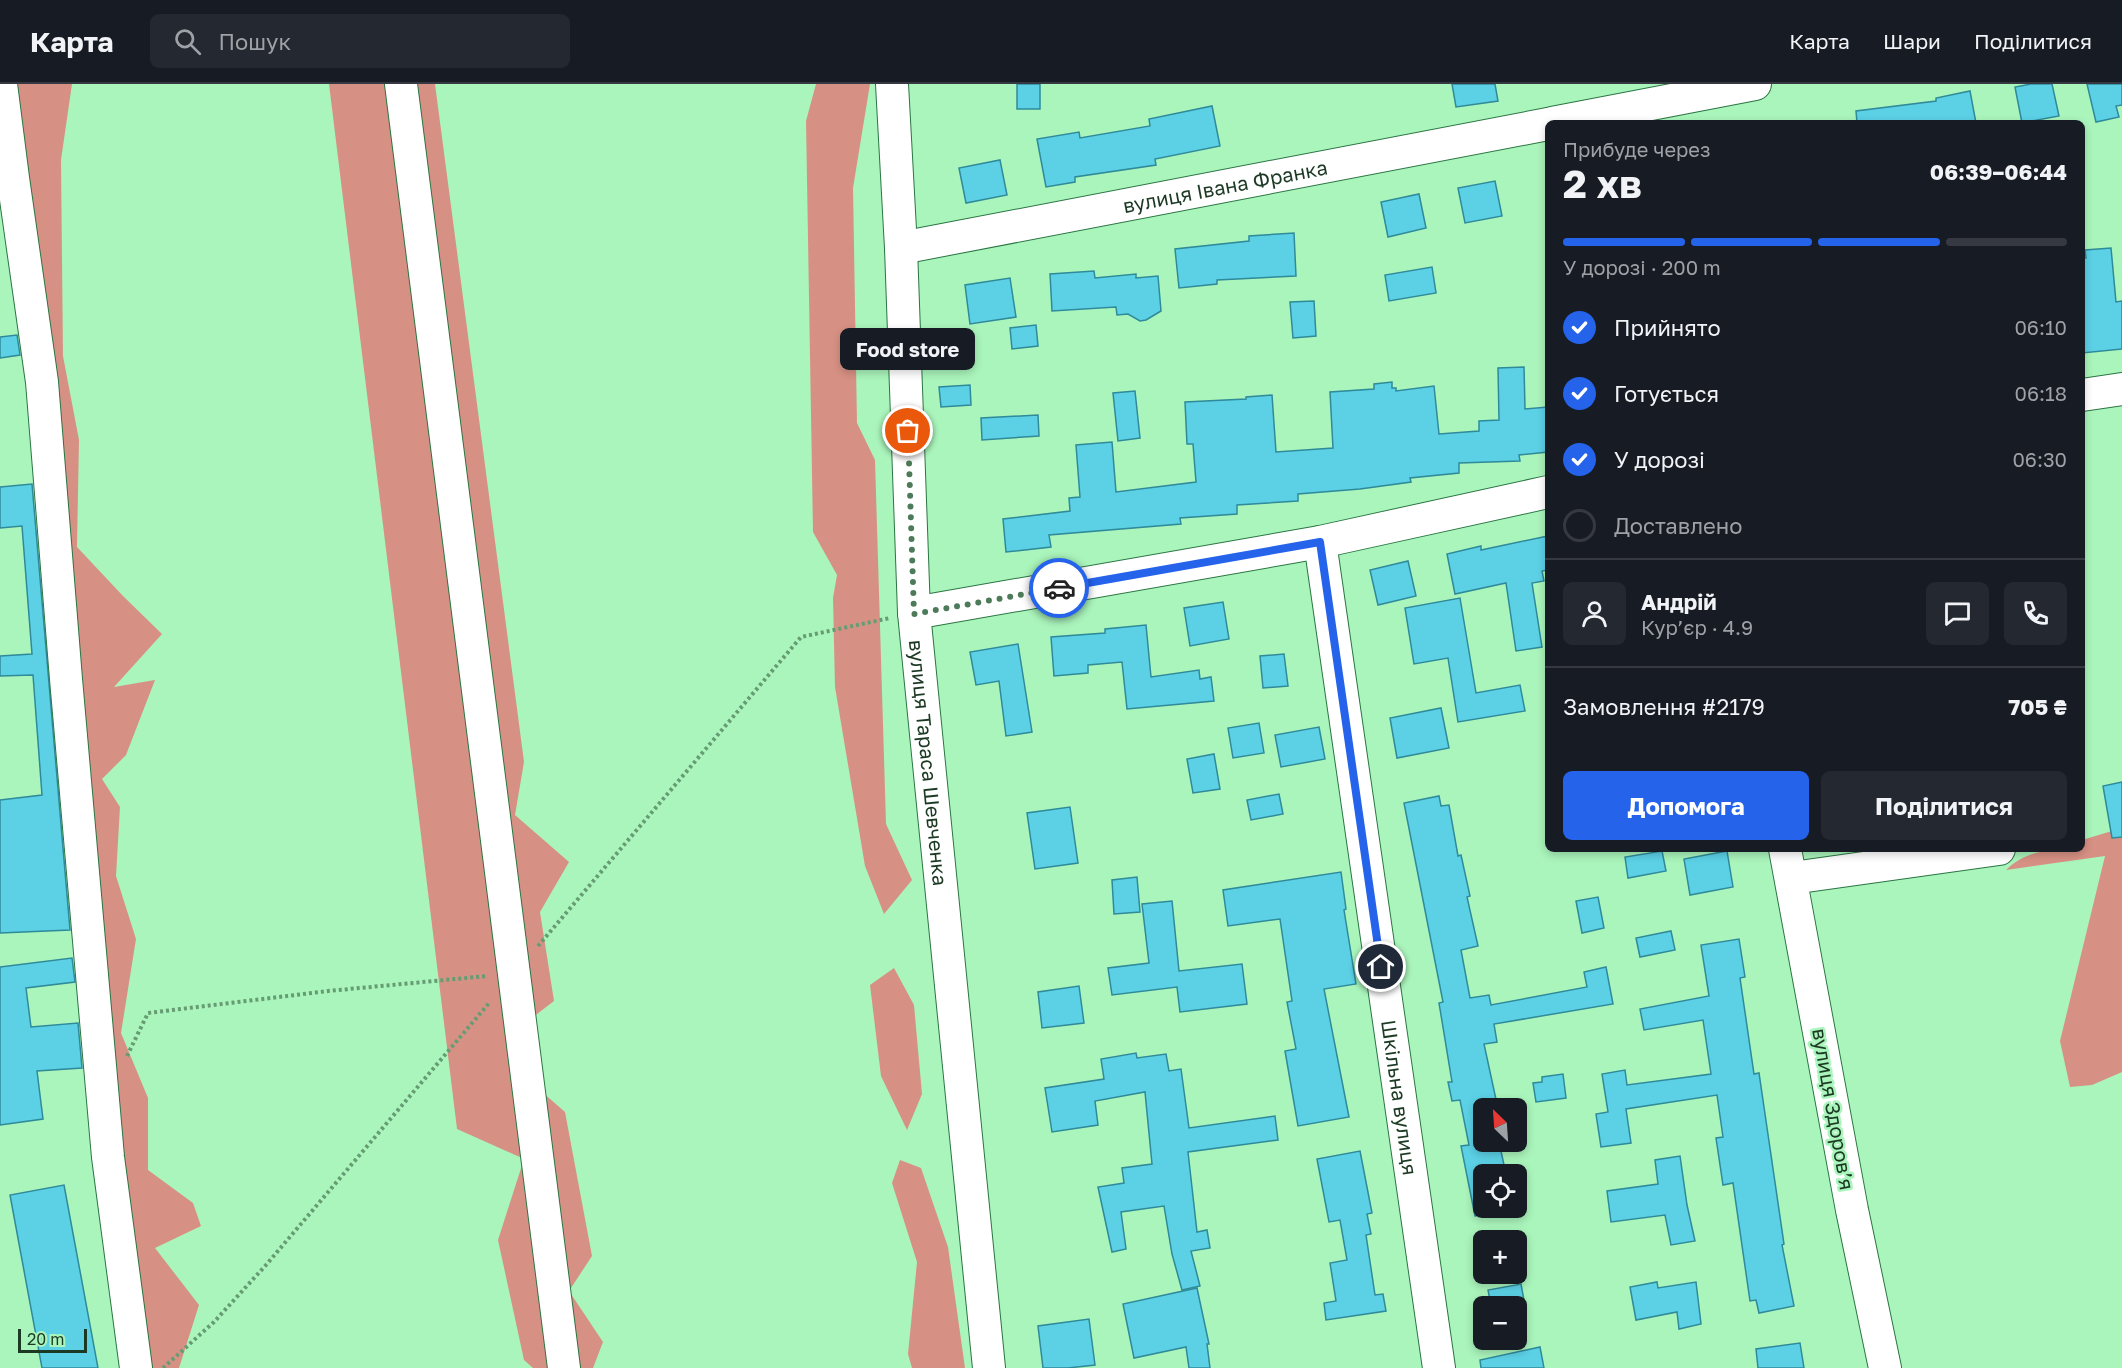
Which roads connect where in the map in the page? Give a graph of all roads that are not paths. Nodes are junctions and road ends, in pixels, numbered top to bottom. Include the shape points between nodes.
1 (1, 84) edge
2 (401, 84) edge
3 (892, 84) edge
4 (1755, 84) edge
5 (1566, 120) edge
6 (1545, 124) edge
7 (901, 248) junction
8 (2122, 388) edge
9 (2085, 394) edge
10 (1545, 493) edge
11 (1320, 542) junction
12 (914, 614) junction
13 (1957, 852) edge
14 (1788, 864) edge
15 (136, 1368) edge
16 (564, 1368) edge
17 (989, 1368) edge
18 (1439, 1368) edge
19 (1885, 1368) edge

1 - 15 street via 42,382 108,1157
2 - 16 street
3 - 7 street, вулиця Тараса Шевченка
4 - 5 street, вулиця Івана Франка
6 - 7 street, вулиця Івана Франка
7 - 12 street, вулиця Тараса Шевченка
8 - 9 street
10 - 11 street
11 - 12 street
11 - 18 street, Шкільна вулиця
12 - 17 street, вулиця Тараса Шевченка
13 - 14 street
14 - 19 street, вулиця Здоровʼя

